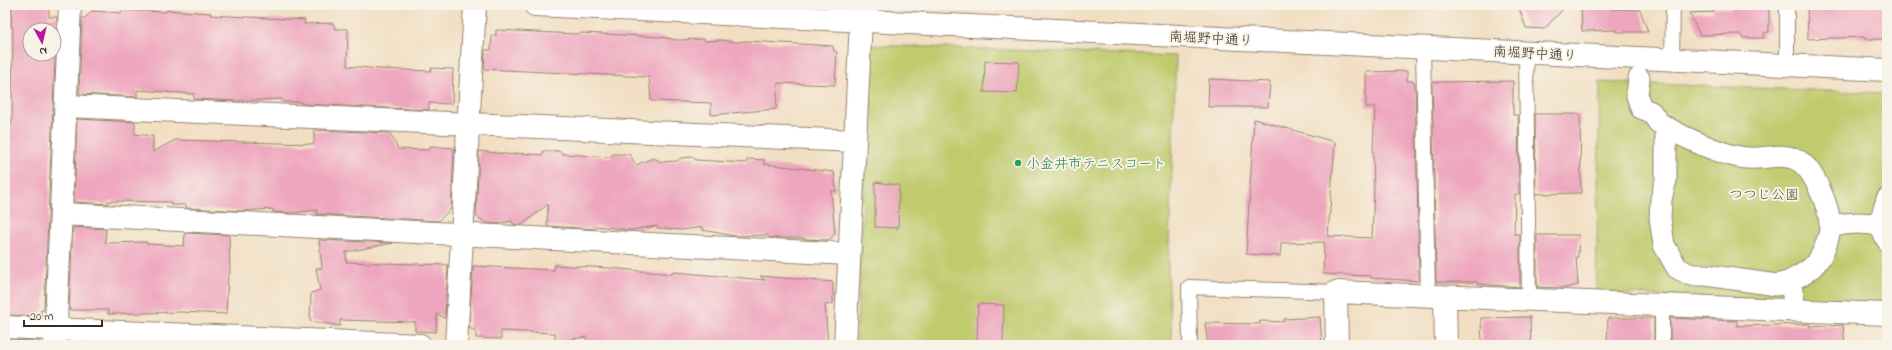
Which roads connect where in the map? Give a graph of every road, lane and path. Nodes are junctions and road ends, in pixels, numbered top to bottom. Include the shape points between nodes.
1 (70, 5) edge
2 (475, 5) edge
3 (535, 5) edge
4 (1673, 5) edge
5 (1787, 5) edge
6 (665, 8) edge
7 (861, 20) junction
8 (1423, 48) junction
9 (1526, 52) junction
10 (1672, 60) junction
11 (1787, 66) junction
12 (1887, 70) edge
13 (1639, 78) dead end
14 (66, 106) junction
15 (468, 124) junction
16 (1666, 127) junction
17 (855, 141) junction
18 (1887, 199) edge
19 (62, 214) junction
20 (1830, 228) junction
21 (1884, 232) edge
22 (462, 234) junction
23 (849, 254) junction
24 (1790, 281) junction
25 (1336, 292) junction
26 (1436, 296) junction
27 (1529, 300) junction
28 (1662, 305) junction
29 (1796, 311) junction
30 (1887, 314) edge
31 (5, 327) edge
32 (55, 337) edge
33 (420, 345) edge
34 (456, 345) edge
35 (845, 345) edge
36 (1190, 345) edge
37 (1337, 345) edge
38 (1446, 345) edge
39 (1662, 345) edge

1 - 14 street
2 - 15 street
3 - 6 street, 南堀野中通り
4 - 10 lane
5 - 11 lane
6 - 7 street, 南堀野中通り
7 - 8 street, 南堀野中通り
7 - 17 street
8 - 9 street, 南堀野中通り
8 - 26 lane
9 - 10 street, 南堀野中通り
9 - 27 lane
10 - 11 street, 南堀野中通り
11 - 12 street, 南堀野中通り
13 - 16 street via 1637,96 1641,108 1651,112 1659,123
14 - 15 street
14 - 19 street
15 - 17 street
15 - 22 street
16 - 20 street via 1726,153 1748,158 1781,156 1799,160 1819,184
16 - 24 street via 1666,180 1660,218 1664,245 1677,268 1691,275 1777,285
17 - 23 street
18 - 21 street via 1882,212
19 - 22 street
19 - 32 street
20 - 21 street via 1850,223
20 - 24 street via 1817,262
22 - 23 street
22 - 34 street
23 - 35 street
24 - 29 street
25 - 26 street
25 - 36 lane via 1189,287
25 - 37 street
26 - 27 street
26 - 38 street
27 - 28 street
28 - 29 street
28 - 39 lane
29 - 30 street
31 - 32 street
32 - 33 street

